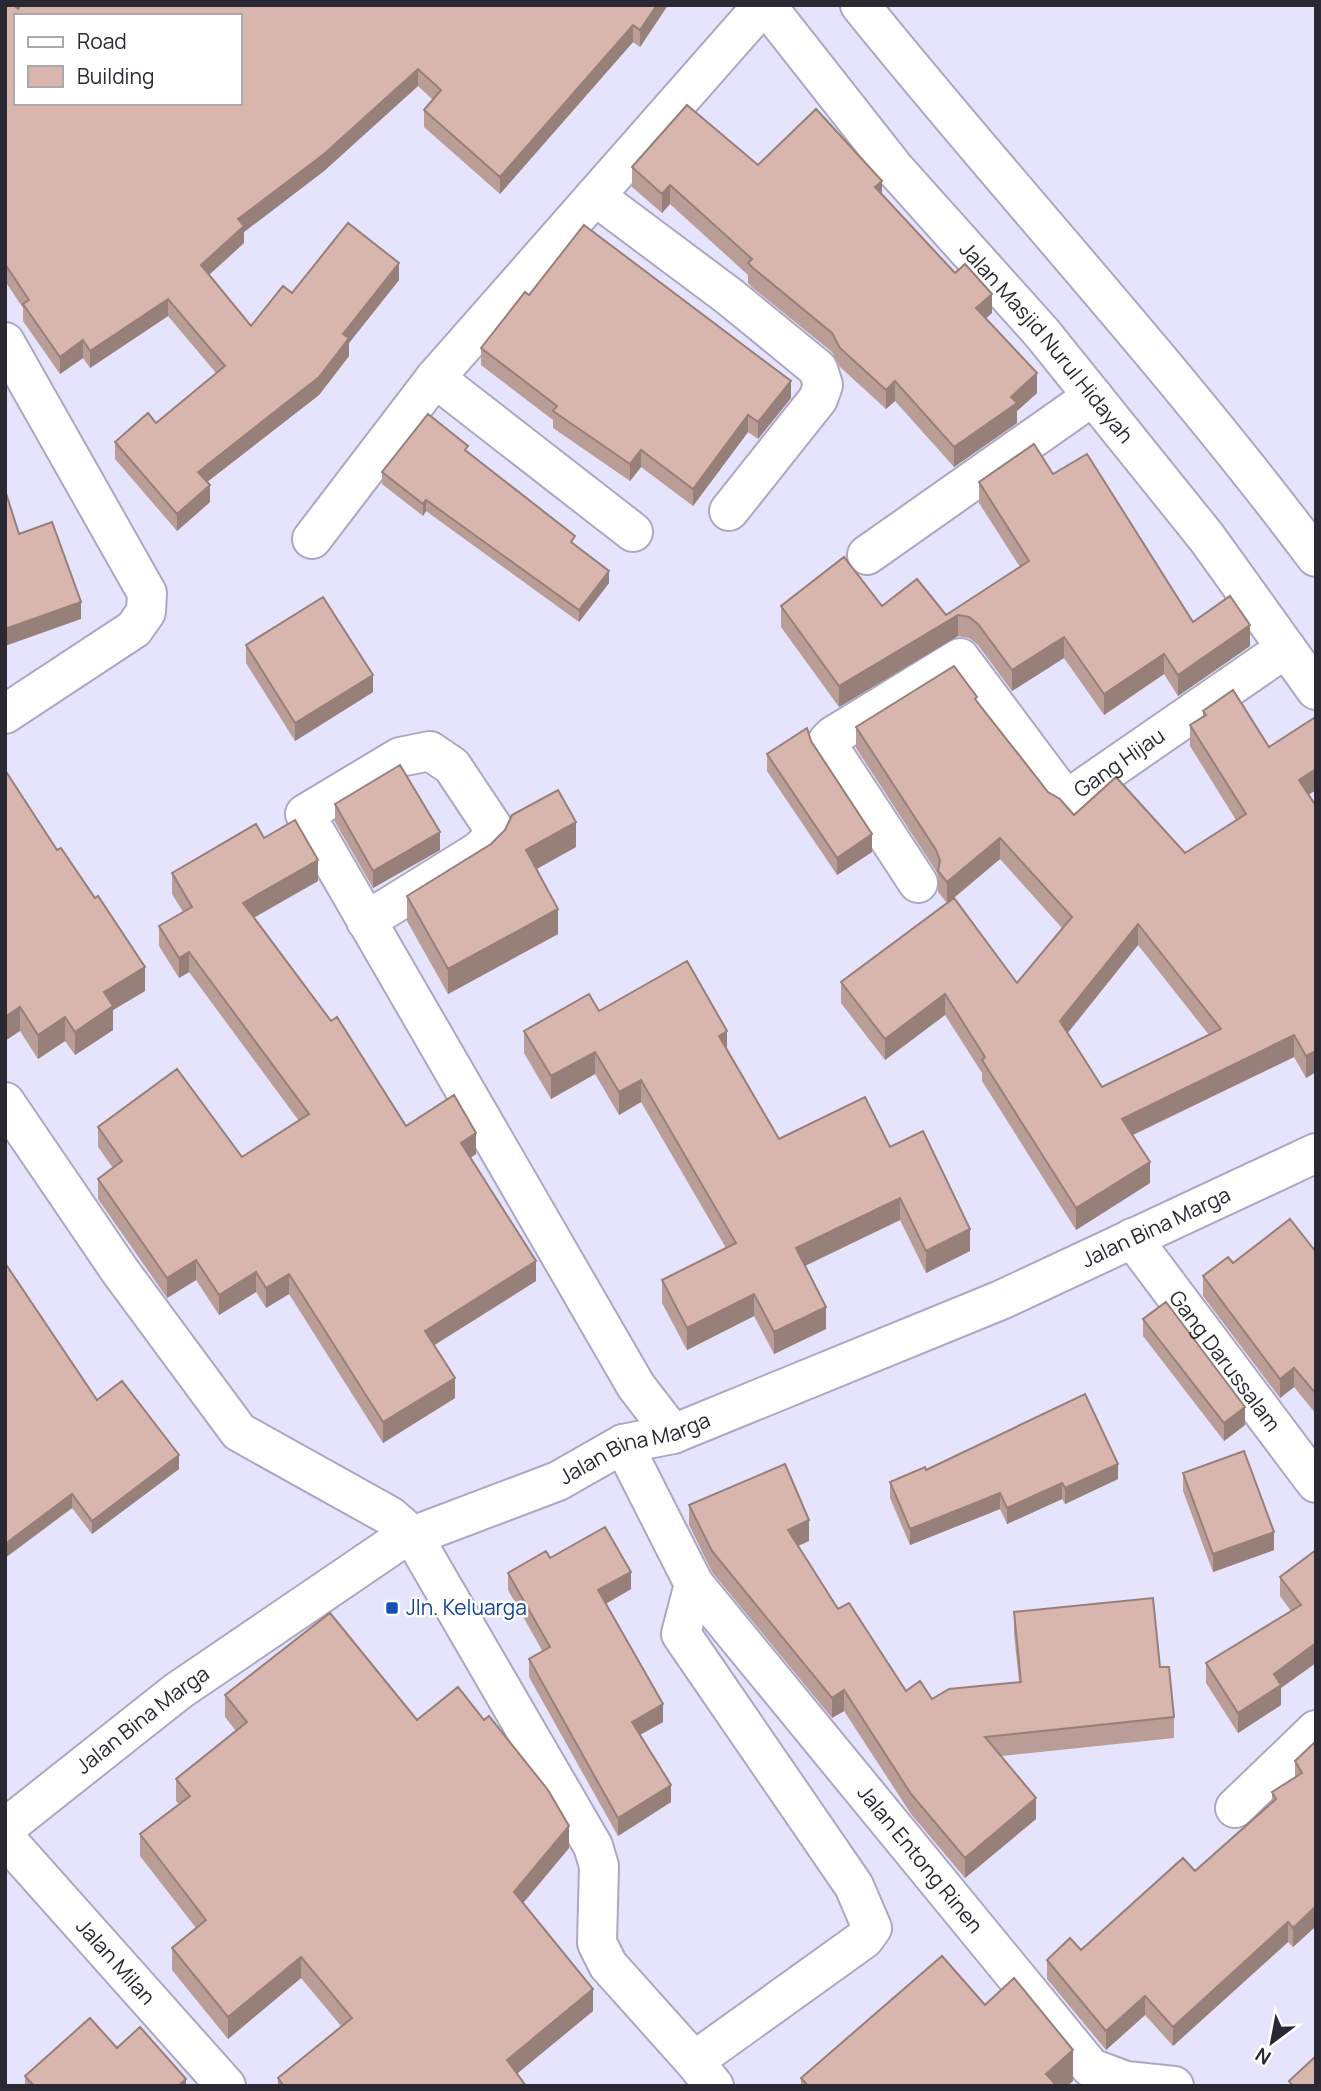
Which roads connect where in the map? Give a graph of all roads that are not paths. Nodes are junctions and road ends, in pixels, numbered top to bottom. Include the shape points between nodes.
1 (765, 5) edge
2 (860, 5) edge
3 (595, 196) junction
4 (5, 342) edge
5 (435, 378) junction
6 (1093, 396) junction
7 (729, 510) dead end
8 (633, 532) dead end
9 (312, 539) dead end
10 (867, 555) dead end
11 (1316, 557) edge
12 (1286, 648) junction
13 (1316, 690) edge
14 (5, 714) edge
15 (918, 883) dead end
16 (366, 921) junction
17 (5, 1102) edge
18 (1316, 1153) edge
19 (1132, 1238) junction
20 (673, 1434) junction
21 (623, 1444) junction
22 (1316, 1483) edge
23 (413, 1536) junction
24 (694, 1584) junction
25 (1316, 1730) edge
26 (1235, 1808) dead end
27 (5, 1828) edge
28 (5, 1838) edge
29 (704, 2073) edge
30 (226, 2086) edge
31 (1174, 2086) edge

1 - 3 street
1 - 6 street, Jalan Masjid Nurul Hidayah via 895,169
2 - 11 street via 1108,297
3 - 5 street
3 - 7 street via 818,369 823,385 817,400
4 - 14 street via 147,593 146,612 134,629
5 - 8 street
5 - 9 street
6 - 10 street
6 - 12 street, Jalan Masjid Nurul Hidayah via 1207,538
12 - 13 street, Jalan Masjid Nurul Hidayah
12 - 15 street, Gang Hijau via 1066,800 960,658 828,741
16 - 16 street via 490,840 492,826 452,766 430,751 400,757 305,814
16 - 20 street via 636,1386
17 - 23 street via 120,1271 239,1432 390,1516
18 - 19 street, Jalan Bina Marga
19 - 20 street, Jalan Bina Marga via 1001,1300
19 - 22 street, Gang Darussalam
20 - 21 street, Jalan Bina Marga
21 - 23 street, Jalan Bina Marga via 558,1481
21 - 24 street, Jalan Entong Rinen
23 - 27 street, Jalan Bina Marga via 397,1542 178,1691
23 - 29 street via 593,1846 599,1866 597,1943 608,1965
24 - 29 street via 681,1634 854,1886 872,1928
24 - 31 street, Jalan Entong Rinen via 1091,2068 1126,2081
25 - 26 street
28 - 30 street, Jalan Milan

